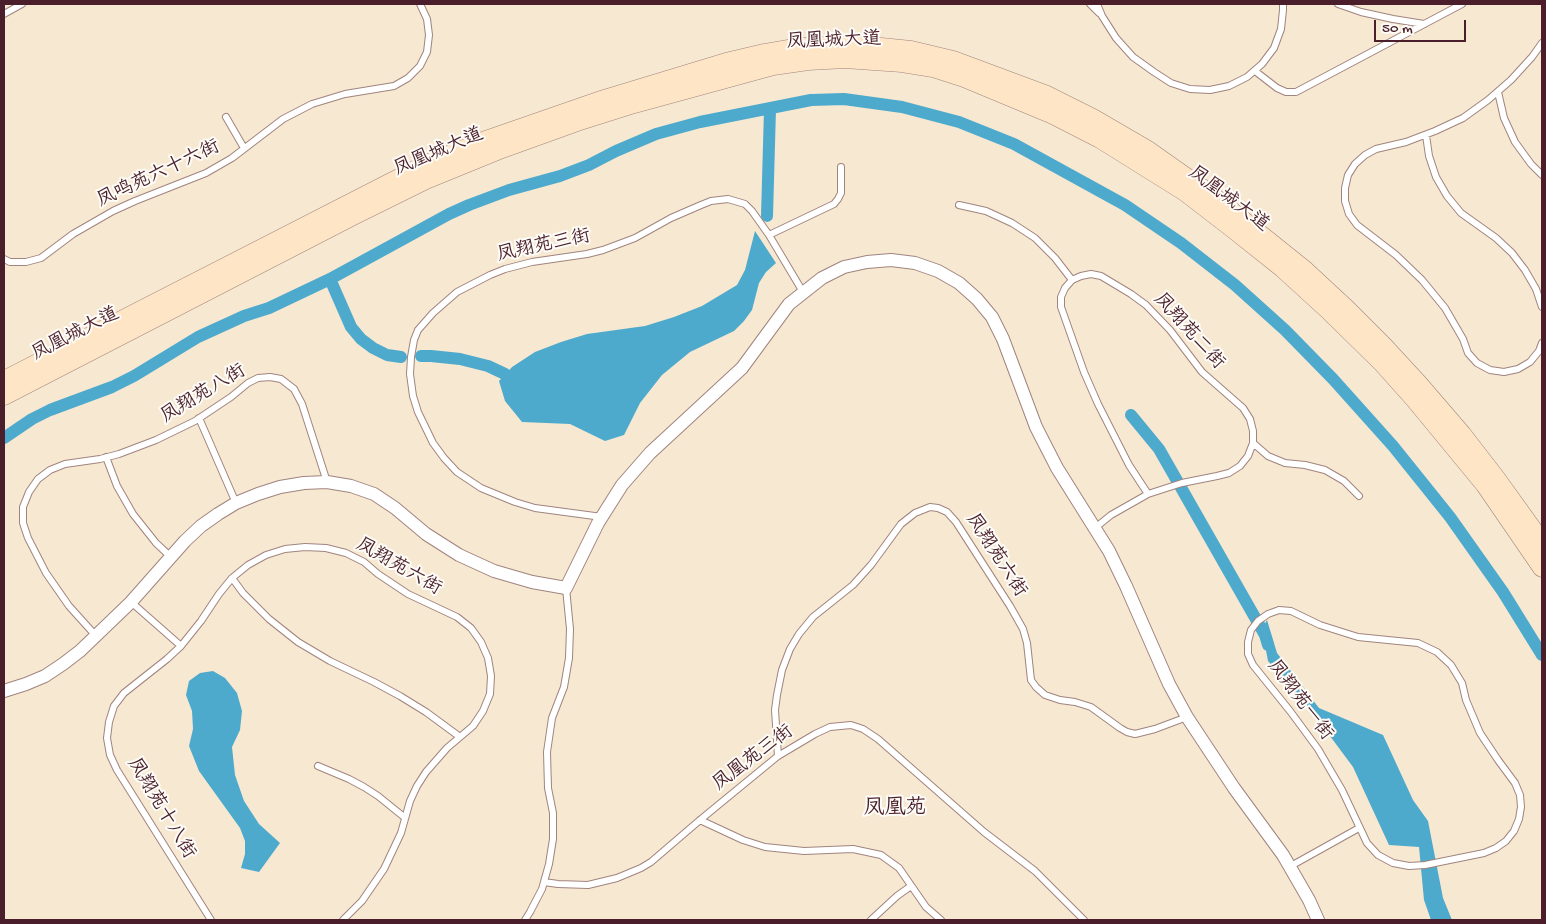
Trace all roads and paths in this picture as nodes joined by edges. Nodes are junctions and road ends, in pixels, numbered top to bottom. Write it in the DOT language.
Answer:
graph roads {
  1 [pos="22,4"];
  2 [pos="420,4"];
  3 [pos="1090,4"];
  4 [pos="1097,4"];
  5 [pos="1283,4"];
  6 [pos="1338,4"];
  7 [pos="1462,4"];
  8 [pos="4,14"];
  9 [pos="1102,16"];
  10 [pos="1425,24"];
  11 [pos="1542,43"];
  12 [pos="1255,70"];
  13 [pos="1498,92"];
  14 [pos="226,117"];
  15 [pos="1426,135"];
  16 [pos="244,148"];
  17 [pos="841,166"];
  18 [pos="1542,175"];
  19 [pos="959,205"];
  20 [pos="769,236"];
  21 [pos="4,259"];
  22 [pos="1072,280"];
  23 [pos="803,292"];
  24 [pos="1542,307"];
  25 [pos="1542,343"];
  26 [pos="4,380"];
  27 [pos="4,396"];
  28 [pos="199,418"];
  29 [pos="1253,443"];
  30 [pos="106,457"];
  31 [pos="327,482"];
  32 [pos="1148,494"];
  33 [pos="1359,496"];
  34 [pos="236,503"];
  35 [pos="602,517"];
  36 [pos="1095,528"];
  37 [pos="1542,542"];
  38 [pos="171,557"];
  39 [pos="1542,568"];
  40 [pos="232,578"];
  41 [pos="566,588"];
  42 [pos="131,602"];
  43 [pos="96,636"];
  44 [pos="181,646"];
  45 [pos="4,691"];
  46 [pos="1187,717"];
  47 [pos="460,737"];
  48 [pos="778,756"];
  49 [pos="318,766"];
  50 [pos="404,817"];
  51 [pos="700,820"];
  52 [pos="1359,828"];
  53 [pos="1289,867"];
  54 [pos="544,882"];
  55 [pos="911,886"];
  56 [pos="211,920"];
  57 [pos="343,920"];
  58 [pos="524,920"];
  59 [pos="871,920"];
  60 [pos="941,920"];
  61 [pos="1084,920"];
  62 [pos="1318,920"];
  1 -- 8 [label="lane"];
  2 -- 16 [label="lane, 凤鸣苑六十六街"];
  3 -- 9 [label="lane"];
  4 -- 9 [label="lane"];
  5 -- 12 [label="lane"];
  6 -- 10 [label="lane"];
  7 -- 10 [label="lane"];
  9 -- 12 [label="lane"];
  10 -- 12 [label="lane"];
  11 -- 13 [label="lane"];
  13 -- 15 [label="lane"];
  13 -- 18 [label="lane"];
  14 -- 16 [label="lane"];
  15 -- 24 [label="lane"];
  15 -- 25 [label="lane"];
  16 -- 21 [label="lane, 凤鸣苑六十六街"];
  17 -- 20 [label="lane"];
  19 -- 22 [label="lane"];
  20 -- 23 [label="lane, 凤翔苑三街"];
  20 -- 35 [label="lane, 凤翔苑三街"];
  22 -- 29 [label="lane, 凤翔苑二街"];
  22 -- 32 [label="lane"];
  23 -- 35 [label="street"];
  23 -- 36 [label="street"];
  26 -- 37 [label="main road, 凤凰城大道"];
  27 -- 39 [label="main road, 凤凰城大道"];
  28 -- 30 [label="lane, 凤翔苑八街"];
  28 -- 31 [label="lane, 凤翔苑八街"];
  28 -- 34 [label="lane"];
  29 -- 32 [label="lane"];
  29 -- 33 [label="lane"];
  30 -- 38 [label="lane"];
  30 -- 43 [label="lane, 凤翔苑八街"];
  31 -- 34 [label="street"];
  31 -- 41 [label="street"];
  32 -- 36 [label="lane"];
  34 -- 38 [label="street"];
  35 -- 41 [label="street"];
  36 -- 46 [label="street"];
  38 -- 42 [label="street"];
  40 -- 44 [label="lane, 凤翔苑六街"];
  40 -- 47 [label="lane"];
  40 -- 47 [label="lane, 凤翔苑六街"];
  41 -- 54 [label="lane"];
  42 -- 43 [label="street"];
  42 -- 44 [label="lane"];
  43 -- 45 [label="street"];
  44 -- 56 [label="lane, 凤翔苑十八街"];
  46 -- 48 [label="lane, 凤翔苑六街"];
  46 -- 53 [label="street"];
  47 -- 50 [label="lane"];
  48 -- 51 [label="lane, 凤凰苑三街"];
  48 -- 61 [label="lane, 凤凰苑三街"];
  49 -- 50 [label="lane"];
  50 -- 57 [label="lane"];
  51 -- 54 [label="lane, 凤凰苑三街"];
  51 -- 55 [label="lane"];
  52 -- 52 [label="lane, 凤翔苑一街"];
  52 -- 53 [label="lane"];
  53 -- 62 [label="street"];
  54 -- 58 [label="lane"];
  55 -- 59 [label="lane"];
  55 -- 60 [label="lane"];
}
